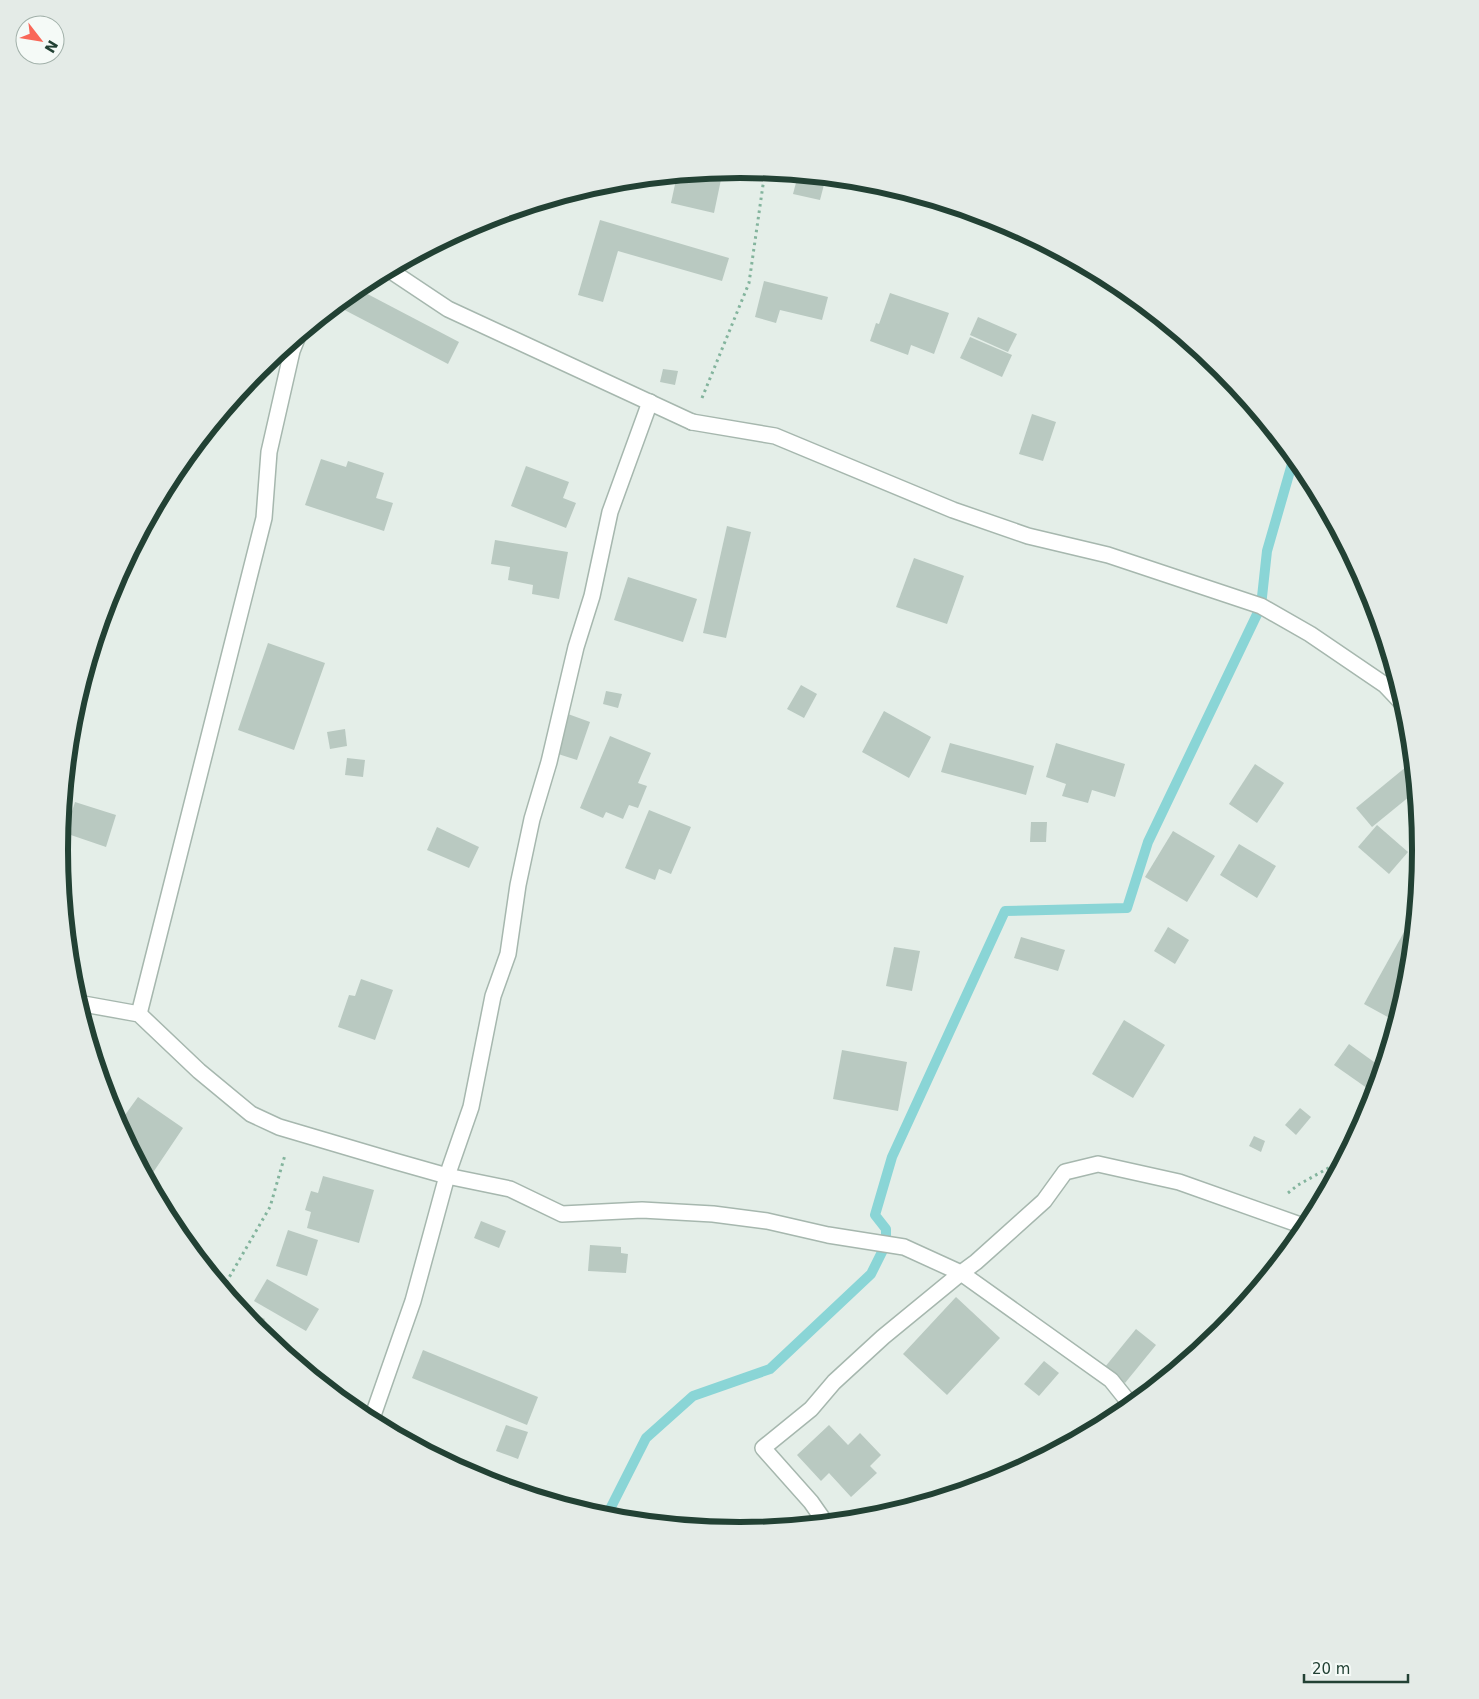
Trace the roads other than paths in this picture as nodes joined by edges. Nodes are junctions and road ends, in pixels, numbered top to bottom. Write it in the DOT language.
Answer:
graph roads {
  1 [pos="395,273"];
  2 [pos="294,345"];
  3 [pos="650,402"];
  4 [pos="1393,694"];
  5 [pos="86,1004"];
  6 [pos="139,1014"];
  7 [pos="447,1176"];
  8 [pos="1297,1224"];
  9 [pos="961,1273"];
  10 [pos="1126,1399"];
  11 [pos="374,1413"];
  12 [pos="821,1517"];
  1 -- 3 [label="street"];
  2 -- 6 [label="street"];
  3 -- 4 [label="street"];
  3 -- 7 [label="street"];
  5 -- 6 [label="street"];
  6 -- 7 [label="street"];
  7 -- 9 [label="street"];
  7 -- 11 [label="street"];
  8 -- 9 [label="street"];
  9 -- 10 [label="street"];
  9 -- 12 [label="street"];
}
